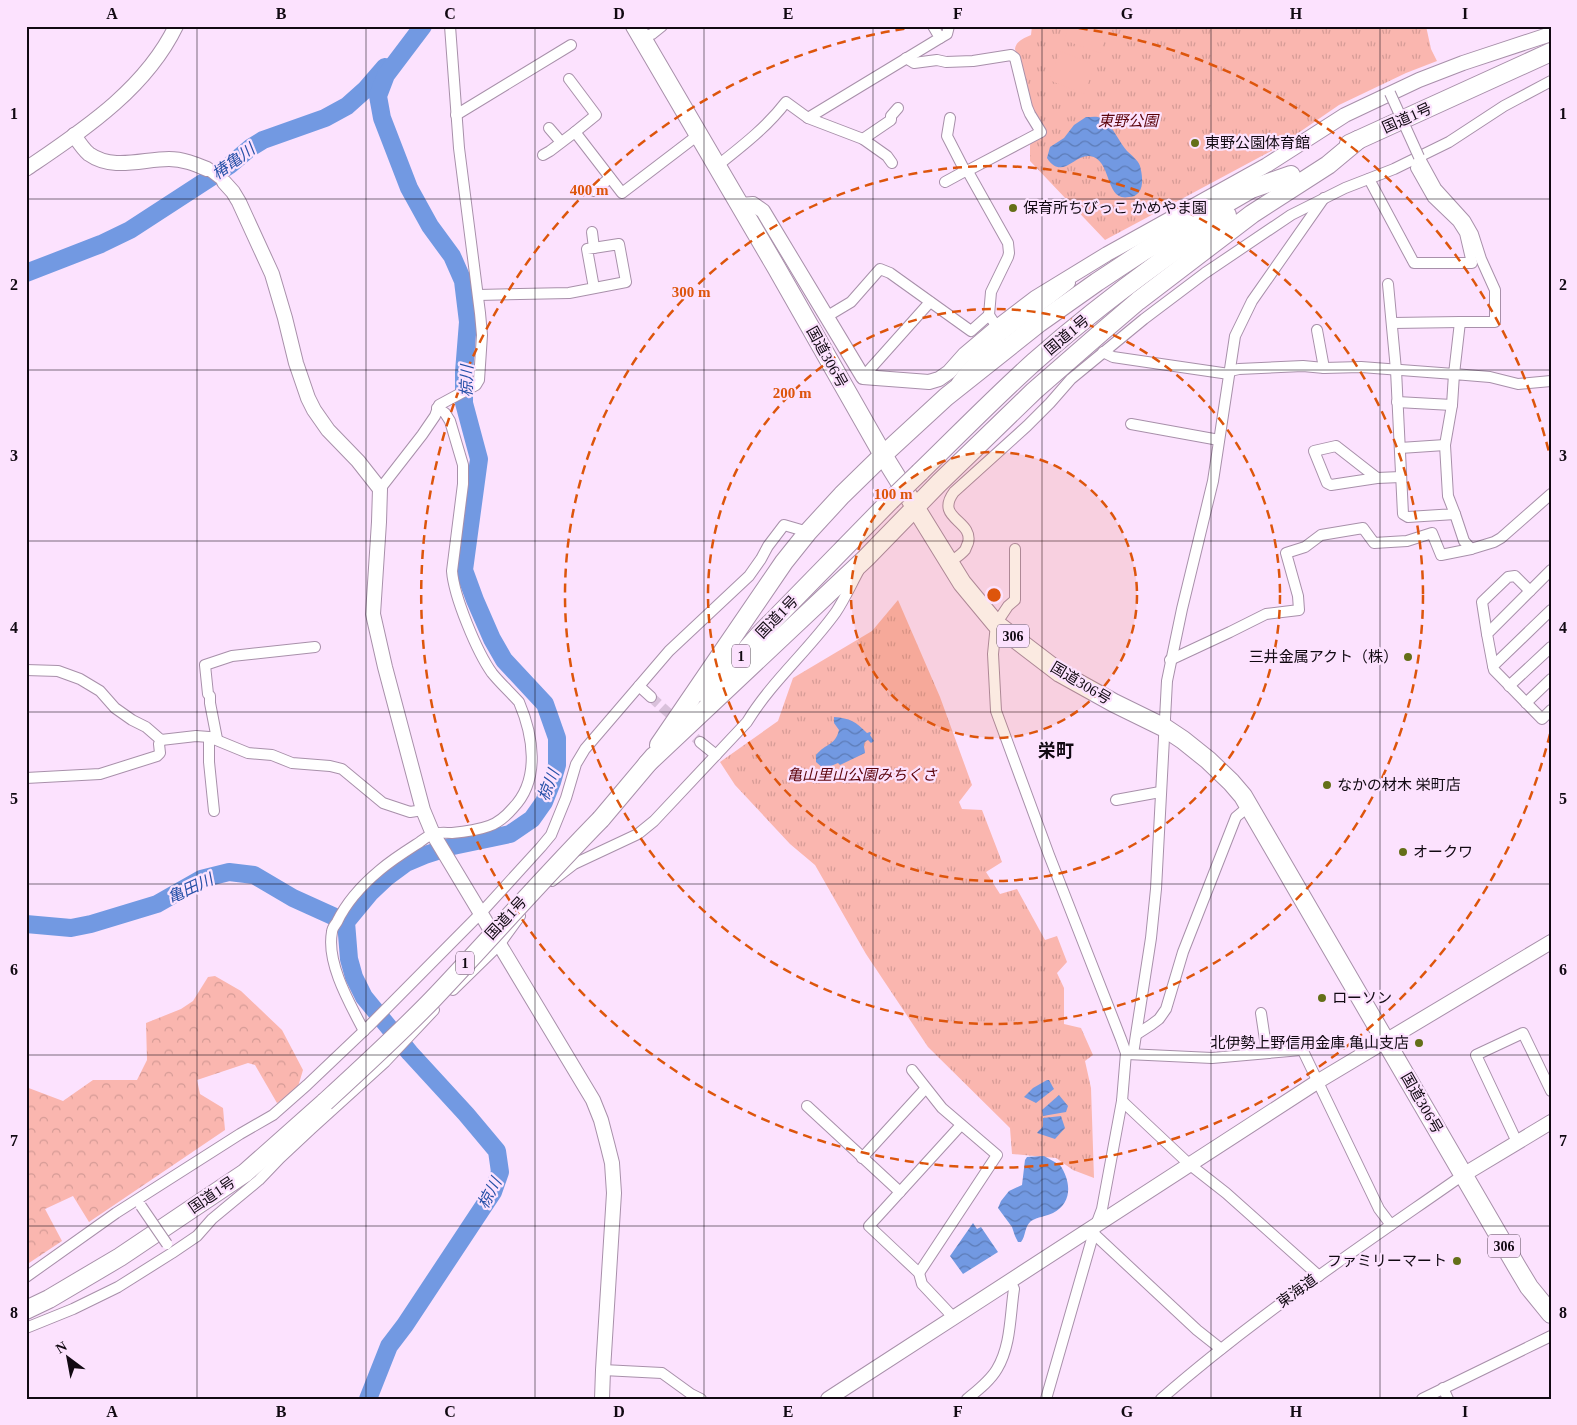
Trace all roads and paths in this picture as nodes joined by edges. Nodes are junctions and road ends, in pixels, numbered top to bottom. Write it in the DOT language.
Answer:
graph roads {
  1 [pos="176,26"];
  2 [pos="450,26"];
  3 [pos="662,26"];
  4 [pos="932,26"];
  5 [pos="949,26"];
  6 [pos="638,32"];
  7 [pos="1551,34"];
  8 [pos="940,38"];
  9 [pos="571,45"];
  10 [pos="1551,52"];
  11 [pos="906,58"];
  12 [pos="569,79"];
  13 [pos="1551,80"];
  14 [pos="1390,93"];
  15 [pos="898,108"];
  16 [pos="456,115"];
  17 [pos="808,118"];
  18 [pos="950,118"];
  19 [pos="549,128"];
  20 [pos="574,132"];
  21 [pos="698,135"];
  22 [pos="74,136"];
  23 [pos="863,138"];
  24 [pos="1358,140"];
  25 [pos="561,142"];
  26 [pos="543,155"];
  27 [pos="1419,156"];
  28 [pos="892,162"];
  29 [pos="717,166"];
  30 [pos="1416,168"];
  31 [pos="26,169"];
  32 [pos="207,169"];
  33 [pos="966,171"];
  34 [pos="1290,175"];
  35 [pos="610,178"];
  36 [pos="1369,179"];
  37 [pos="224,182"];
  38 [pos="945,182"];
  39 [pos="594,191"];
  40 [pos="1324,198"];
  41 [pos="740,204"];
  42 [pos="592,232"];
  43 [pos="594,248"];
  44 [pos="1107,254"];
  45 [pos="1388,284"];
  46 [pos="594,288"];
  47 [pos="478,295"];
  48 [pos="930,302"];
  49 [pos="989,315"];
  50 [pos="826,317"];
  51 [pos="1460,322"];
  52 [pos="1393,323"];
  53 [pos="997,327"];
  54 [pos="1317,330"];
  55 [pos="1103,352"];
  56 [pos="1324,368"];
  57 [pos="1396,370"];
  58 [pos="1229,372"];
  59 [pos="1454,374"];
  60 [pos="863,377"];
  61 [pos="1551,380"];
  62 [pos="946,397"];
  63 [pos="1397,402"];
  64 [pos="440,405"];
  65 [pos="1452,405"];
  66 [pos="1131,424"];
  67 [pos="1219,440"];
  68 [pos="1444,446"];
  69 [pos="1400,448"];
  70 [pos="883,455"];
  71 [pos="1401,477"];
  72 [pos="1378,478"];
  73 [pos="380,489"];
  74 [pos="1551,494"];
  75 [pos="915,508"];
  76 [pos="1456,514"];
  77 [pos="808,532"];
  78 [pos="1016,549"];
  79 [pos="1471,549"];
  80 [pos="866,558"];
  81 [pos="949,563"];
  82 [pos="1549,576"];
  83 [pos="1530,591"];
  84 [pos="1551,610"];
  85 [pos="996,624"];
  86 [pos="1487,634"];
  87 [pos="315,647"];
  88 [pos="1551,647"];
  89 [pos="1170,660"];
  90 [pos="1493,666"];
  91 [pos="26,670"];
  92 [pos="1551,679"];
  93 [pos="639,686"];
  94 [pos="1510,686"];
  95 [pos="652,697"];
  96 [pos="1526,703"];
  97 [pos="1551,710"];
  98 [pos="1164,728"];
  99 [pos="213,738"];
  100 [pos="161,740"];
  101 [pos="700,742"];
  102 [pos="716,755"];
  103 [pos="647,764"];
  104 [pos="26,778"];
  105 [pos="1160,792"];
  106 [pos="1116,800"];
  107 [pos="1248,807"];
  108 [pos="423,810"];
  109 [pos="214,811"];
  110 [pos="433,834"];
  111 [pos="480,914"];
  112 [pos="1551,942"];
  113 [pos="498,945"];
  114 [pos="1261,1014"];
  115 [pos="366,1029"];
  116 [pos="1137,1034"];
  117 [pos="1386,1040"];
  118 [pos="1267,1053"];
  119 [pos="1129,1054"];
  120 [pos="912,1070"];
  121 [pos="1317,1082"];
  122 [pos="925,1089"];
  123 [pos="1551,1091"];
  124 [pos="1122,1101"];
  125 [pos="807,1106"];
  126 [pos="1551,1122"];
  127 [pos="961,1125"];
  128 [pos="1517,1142"];
  129 [pos="862,1158"];
  130 [pos="1189,1164"];
  131 [pos="1463,1174"];
  132 [pos="900,1192"];
  133 [pos="139,1203"];
  134 [pos="1391,1225"];
  135 [pos="1094,1229"];
  136 [pos="170,1248"];
  137 [pos="919,1273"];
  138 [pos="1319,1276"];
  139 [pos="26,1277"];
  140 [pos="1010,1281"];
  141 [pos="26,1310"];
  142 [pos="1551,1314"];
  143 [pos="954,1318"];
  144 [pos="26,1328"];
  145 [pos="1551,1336"];
  146 [pos="1221,1349"];
  147 [pos="603,1370"];
  148 [pos="1442,1388"];
  149 [pos="602,1399"];
  150 [pos="701,1399"];
  151 [pos="828,1399"];
  152 [pos="968,1399"];
  153 [pos="1046,1399"];
  154 [pos="1161,1399"];
  155 [pos="1422,1399"];
  156 [pos="1448,1399"];
  1 -- 22 [label="street"];
  2 -- 16 [label="street"];
  3 -- 6 [label="street"];
  4 -- 8 [label="street"];
  5 -- 8 [label="street"];
  6 -- 21 [label="highway, 国道306号 / 306"];
  7 -- 14 [label="street"];
  8 -- 11 [label="street"];
  9 -- 16 [label="street"];
  10 -- 24 [label="highway, 国道1号 / 1"];
  11 -- 17 [label="street"];
  11 -- 33 [label="street"];
  12 -- 20 [label="street"];
  13 -- 27 [label="street"];
  14 -- 27 [label="street, bridge"];
  14 -- 44 [label="street"];
  15 -- 23 [label="street"];
  16 -- 47 [label="street"];
  17 -- 23 [label="street"];
  17 -- 29 [label="street"];
  18 -- 33 [label="street"];
  19 -- 25 [label="street"];
  20 -- 25 [label="street"];
  20 -- 35 [label="street"];
  21 -- 29 [label="highway, 国道306号 / 306"];
  21 -- 35 [label="street"];
  22 -- 31 [label="street"];
  22 -- 32 [label="street"];
  23 -- 28 [label="street"];
  24 -- 34 [label="highway, 国道1号 / 1"];
  24 -- 75 [label="highway"];
  25 -- 26 [label="street"];
  27 -- 36 [label="street"];
  27 -- 51 [label="street"];
  29 -- 41 [label="highway, 国道306号 / 306"];
  30 -- 36 [label="street"];
  32 -- 37 [label="street"];
  33 -- 38 [label="street"];
  33 -- 49 [label="street"];
  34 -- 62 [label="highway"];
  34 -- 103 [label="highway, 国道1号 / 1, bridge"];
  35 -- 39 [label="street"];
  36 -- 40 [label="street"];
  37 -- 73 [label="street"];
  40 -- 55 [label="street"];
  40 -- 58 [label="street"];
  41 -- 50 [label="street"];
  41 -- 70 [label="highway, 国道306号 / 306"];
  42 -- 43 [label="street"];
  43 -- 46 [label="street"];
  43 -- 46 [label="street"];
  44 -- 53 [label="street"];
  44 -- 62 [label="street"];
  45 -- 52 [label="street"];
  46 -- 47 [label="street"];
  47 -- 64 [label="street"];
  48 -- 49 [label="street"];
  48 -- 50 [label="street"];
  48 -- 60 [label="street"];
  49 -- 53 [label="street"];
  50 -- 60 [label="street"];
  51 -- 52 [label="street"];
  51 -- 59 [label="street"];
  52 -- 57 [label="street"];
  53 -- 60 [label="street"];
  54 -- 56 [label="street"];
  55 -- 58 [label="street"];
  55 -- 81 [label="street"];
  56 -- 57 [label="street"];
  56 -- 58 [label="street"];
  57 -- 59 [label="street"];
  57 -- 63 [label="street"];
  58 -- 67 [label="street"];
  59 -- 61 [label="street"];
  59 -- 65 [label="street"];
  62 -- 70 [label="highway"];
  63 -- 65 [label="street"];
  63 -- 69 [label="street"];
  64 -- 73 [label="street"];
  64 -- 110 [label="street"];
  65 -- 68 [label="street"];
  66 -- 67 [label="street"];
  67 -- 89 [label="street"];
  68 -- 69 [label="street"];
  68 -- 76 [label="street"];
  69 -- 71 [label="street"];
  70 -- 75 [label="highway, 国道306号 / 306"];
  70 -- 77 [label="highway"];
  71 -- 72 [label="street"];
  71 -- 76 [label="street"];
  72 -- 72 [label="street"];
  73 -- 108 [label="street"];
  74 -- 79 [label="street"];
  75 -- 80 [label="highway"];
  75 -- 81 [label="highway, 国道306号 / 306"];
  76 -- 79 [label="street"];
  77 -- 93 [label="street"];
  77 -- 103 [label="highway"];
  78 -- 85 [label="street"];
  79 -- 89 [label="street"];
  80 -- 102 [label="street"];
  80 -- 103 [label="highway"];
  81 -- 85 [label="highway, 国道306号 / 306"];
  82 -- 83 [label="street"];
  83 -- 86 [label="street"];
  83 -- 86 [label="street"];
  84 -- 90 [label="street"];
  85 -- 98 [label="highway, 国道306号 / 306"];
  85 -- 119 [label="street"];
  86 -- 90 [label="street"];
  87 -- 99 [label="street"];
  88 -- 94 [label="street"];
  89 -- 98 [label="street"];
  90 -- 94 [label="street"];
  91 -- 100 [label="street"];
  92 -- 96 [label="street"];
  93 -- 95 [label="street"];
  93 -- 111 [label="street"];
  94 -- 96 [label="street"];
  96 -- 97 [label="street"];
  98 -- 105 [label="street"];
  98 -- 107 [label="highway, 国道306号 / 306"];
  99 -- 100 [label="street"];
  99 -- 108 [label="street"];
  99 -- 109 [label="street"];
  100 -- 104 [label="street"];
  101 -- 102 [label="street"];
  102 -- 113 [label="street"];
  103 -- 141 [label="highway, 国道1号 / 1, bridge"];
  105 -- 106 [label="street"];
  105 -- 116 [label="street"];
  107 -- 116 [label="street"];
  107 -- 117 [label="highway, 国道306号 / 306"];
  108 -- 110 [label="street"];
  110 -- 111 [label="street"];
  110 -- 115 [label="street"];
  111 -- 113 [label="street"];
  111 -- 115 [label="street"];
  112 -- 117 [label="street"];
  113 -- 136 [label="street"];
  113 -- 147 [label="street"];
  114 -- 118 [label="street"];
  115 -- 133 [label="street"];
  116 -- 119 [label="street"];
  117 -- 121 [label="street"];
  117 -- 131 [label="highway, 国道306号 / 306"];
  118 -- 119 [label="street"];
  118 -- 121 [label="street"];
  119 -- 124 [label="street"];
  120 -- 122 [label="street"];
  121 -- 130 [label="street"];
  121 -- 134 [label="street"];
  122 -- 127 [label="street"];
  122 -- 129 [label="street"];
  123 -- 128 [label="street"];
  124 -- 130 [label="street"];
  124 -- 135 [label="street"];
  125 -- 129 [label="street"];
  126 -- 128 [label="street"];
  127 -- 132 [label="street"];
  127 -- 137 [label="street"];
  128 -- 131 [label="street"];
  129 -- 132 [label="street"];
  130 -- 135 [label="street"];
  130 -- 138 [label="street"];
  131 -- 134 [label="street, 東海道"];
  131 -- 142 [label="highway, 国道306号 / 306"];
  132 -- 137 [label="street"];
  133 -- 136 [label="street, bridge"];
  133 -- 139 [label="street"];
  134 -- 138 [label="street, 東海道"];
  135 -- 140 [label="street"];
  135 -- 146 [label="street"];
  135 -- 153 [label="street"];
  136 -- 144 [label="street"];
  137 -- 143 [label="street"];
  138 -- 146 [label="street, 東海道"];
  140 -- 143 [label="street"];
  140 -- 152 [label="street"];
  143 -- 151 [label="street"];
  145 -- 148 [label="street"];
  146 -- 154 [label="street, 東海道"];
  147 -- 149 [label="street"];
  147 -- 150 [label="street"];
  148 -- 155 [label="street"];
  148 -- 156 [label="street"];
}
